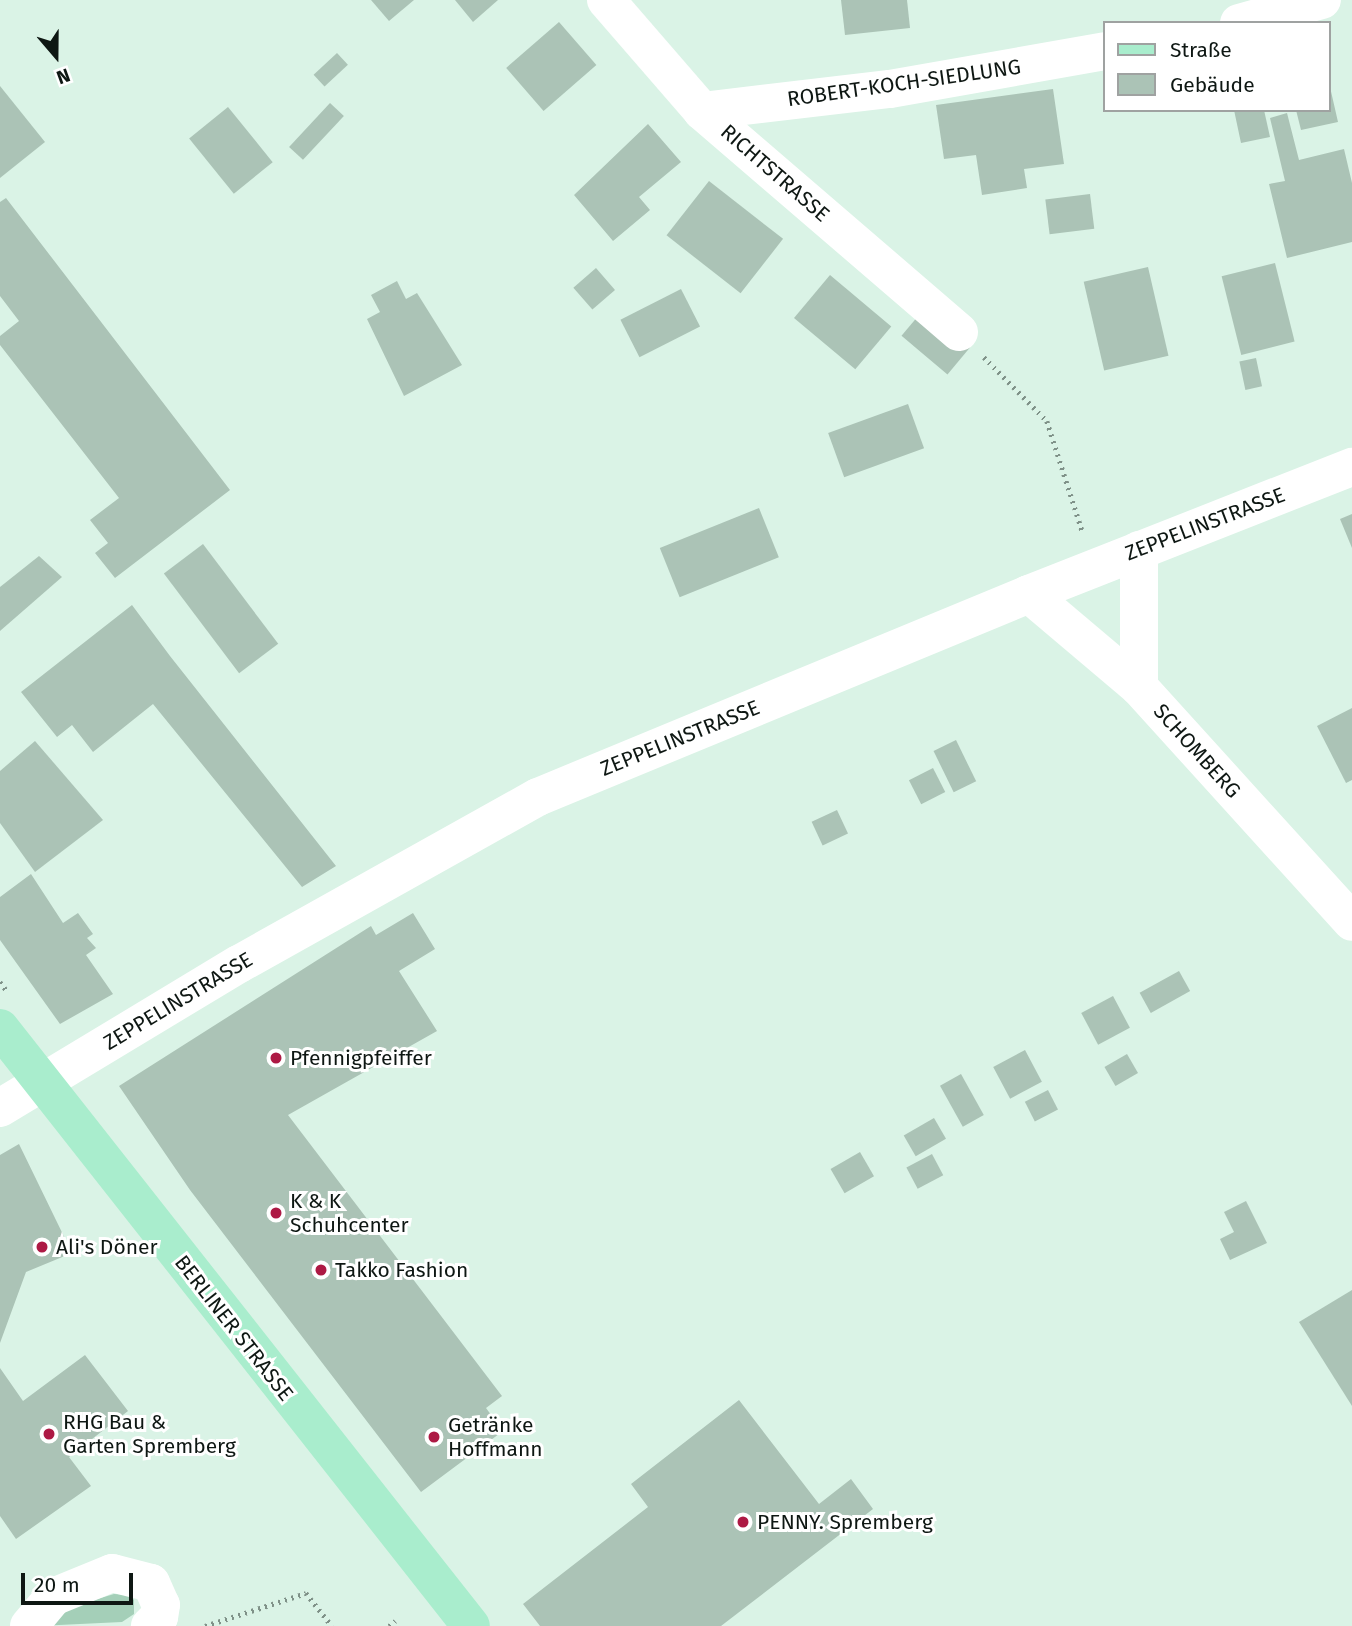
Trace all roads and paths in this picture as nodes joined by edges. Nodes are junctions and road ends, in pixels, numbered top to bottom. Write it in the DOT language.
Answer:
graph roads {
  1 [pos="606,0"];
  2 [pos="1322,0"];
  3 [pos="1246,21"];
  4 [pos="1104,51"];
  5 [pos="702,111"];
  6 [pos="959,332"];
  7 [pos="1352,467"];
  8 [pos="1085,537"];
  9 [pos="1139,550"];
  10 [pos="1029,594"];
  11 [pos="1139,687"];
  12 [pos="1352,922"];
  13 [pos="0,1028"];
  14 [pos="43,1083"];
  15 [pos="0,1108"];
  16 [pos="395,1621"];
  17 [pos="29,1626"];
  18 [pos="150,1626"];
  19 [pos="205,1626"];
  20 [pos="332,1626"];
  21 [pos="388,1626"];
  22 [pos="471,1626"];
  1 -- 5 [label="street, RICHTSTRASSE"];
  2 -- 3 [label="street"];
  4 -- 5 [label="street, ROBERT-KOCH-SIEDLUNG"];
  5 -- 6 [label="street, RICHTSTRASSE"];
  6 -- 8 [label="path"];
  7 -- 9 [label="street, ZEPPELINSTRASSE"];
  9 -- 10 [label="street, ZEPPELINSTRASSE"];
  9 -- 11 [label="street"];
  10 -- 11 [label="street, SCHOMBERG"];
  10 -- 14 [label="street, ZEPPELINSTRASSE"];
  11 -- 12 [label="street, SCHOMBERG"];
  13 -- 14 [label="main road, BERLINER STRASSE"];
  14 -- 15 [label="street, ZEPPELINSTRASSE"];
  14 -- 22 [label="main road, BERLINER STRASSE"];
  16 -- 21 [label="path"];
  17 -- 18 [label="street"];
  19 -- 20 [label="path"];
}
